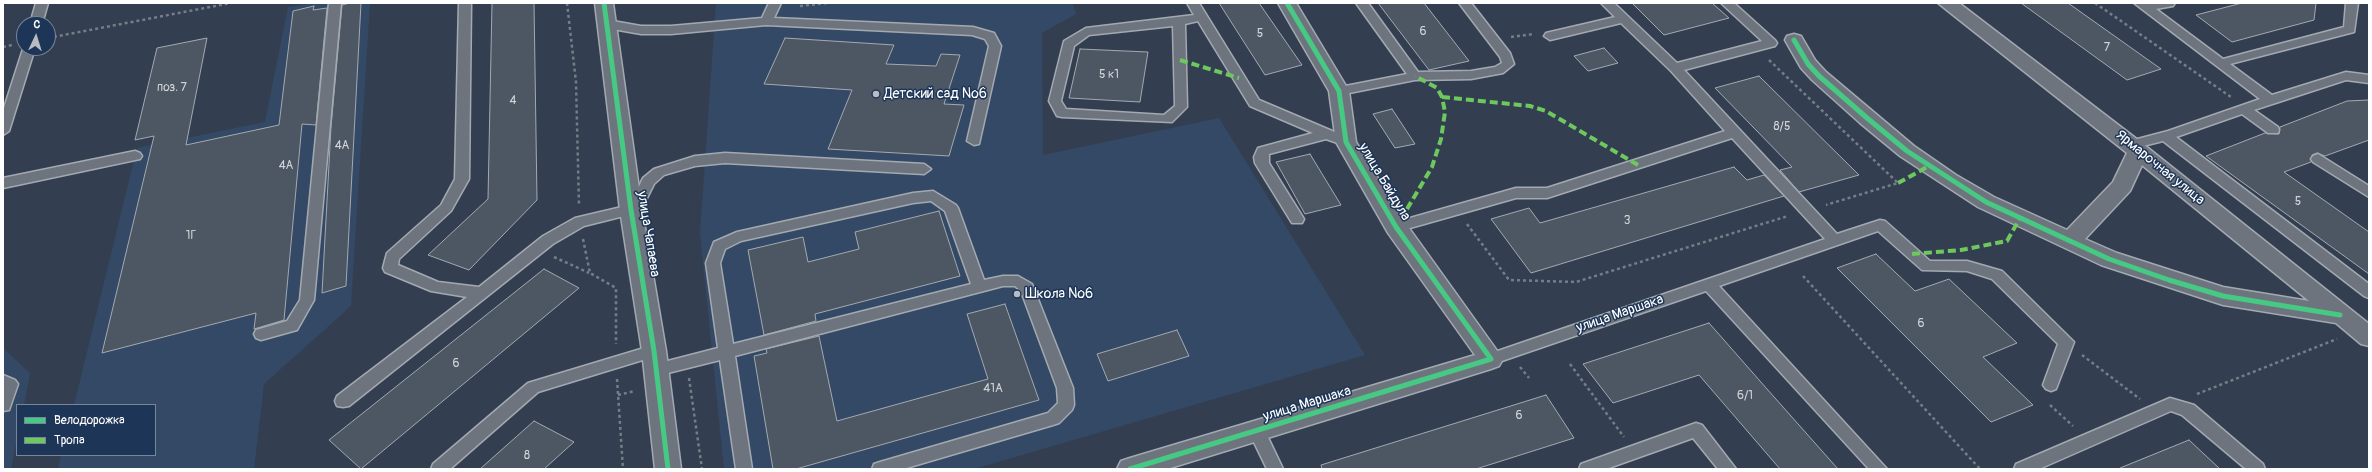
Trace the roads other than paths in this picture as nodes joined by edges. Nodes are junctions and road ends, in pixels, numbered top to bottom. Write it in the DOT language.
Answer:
graph roads {
  1 [pos="42,3"];
  2 [pos="335,3"];
  3 [pos="465,3"];
  4 [pos="604,3"];
  5 [pos="775,3"];
  6 [pos="1193,3"];
  7 [pos="1287,3"];
  8 [pos="1362,3"];
  9 [pos="1465,3"];
  10 [pos="1607,3"];
  11 [pos="1727,3"];
  12 [pos="1947,3"];
  13 [pos="2169,3"];
  14 [pos="2352,3"];
  15 [pos="2144,6"];
  16 [pos="38,16"];
  17 [pos="1202,17"];
  18 [pos="1623,18"];
  19 [pos="766,20"];
  20 [pos="1179,22"];
  21 [pos="607,24"];
  22 [pos="1550,36"];
  23 [pos="1794,40"];
  24 [pos="26,56"];
  25 [pos="2221,63"];
  26 [pos="1675,68"];
  27 [pos="1415,76"];
  28 [pos="2369,79"];
  29 [pos="1339,91"];
  30 [pos="2270,100"];
  31 [pos="2245,109"];
  32 [pos="2273,130"];
  33 [pos="3,131"];
  34 [pos="1734,133"];
  35 [pos="2165,136"];
  36 [pos="1337,138"];
  37 [pos="974,141"];
  38 [pos="2135,148"];
  39 [pos="135,156"];
  40 [pos="2318,159"];
  41 [pos="924,169"];
  42 [pos="3,183"];
  43 [pos="2369,193"];
  44 [pos="631,210"];
  45 [pos="1296,219"];
  46 [pos="1396,227"];
  47 [pos="1834,240"];
  48 [pos="2070,241"];
  49 [pos="1708,283"];
  50 [pos="979,287"];
  51 [pos="2369,292"];
  52 [pos="482,293"];
  53 [pos="2340,315"];
  54 [pos="261,334"];
  55 [pos="2365,334"];
  56 [pos="726,352"];
  57 [pos="1491,359"];
  58 [pos="655,361"];
  59 [pos="3,381"];
  60 [pos="2051,385"];
  61 [pos="343,401"];
  62 [pos="3,405"];
  63 [pos="1257,432"];
  64 [pos="439,469"];
  65 [pos="668,469"];
  66 [pos="744,469"];
  67 [pos="880,469"];
  68 [pos="1130,469"];
  69 [pos="1275,469"];
  70 [pos="1587,469"];
  71 [pos="1728,469"];
  72 [pos="1879,469"];
  73 [pos="2022,469"];
  74 [pos="2257,469"];
  1 -- 16 [label="lane"];
  2 -- 54 [label="lane"];
  3 -- 52 [label="lane"];
  4 -- 21 [label="street, улица Чапаева"];
  5 -- 19 [label="lane"];
  6 -- 17 [label="lane"];
  7 -- 29 [label="street, улица Байдула"];
  8 -- 27 [label="lane"];
  9 -- 27 [label="lane"];
  10 -- 18 [label="lane"];
  11 -- 26 [label="lane"];
  12 -- 38 [label="street, Ярмарочная улица"];
  13 -- 15 [label="lane"];
  14 -- 25 [label="lane"];
  15 -- 25 [label="lane"];
  17 -- 20 [label="lane"];
  17 -- 36 [label="lane"];
  18 -- 22 [label="lane"];
  18 -- 26 [label="lane"];
  19 -- 21 [label="lane"];
  19 -- 37 [label="lane"];
  20 -- 20 [label="lane"];
  21 -- 44 [label="street, улица Чапаева"];
  23 -- 48 [label="street"];
  24 -- 33 [label="lane"];
  25 -- 30 [label="lane"];
  26 -- 34 [label="lane"];
  27 -- 29 [label="lane"];
  28 -- 30 [label="lane"];
  29 -- 36 [label="street, улица Байдула"];
  30 -- 31 [label="lane"];
  31 -- 32 [label="lane"];
  31 -- 35 [label="lane"];
  34 -- 46 [label="lane"];
  34 -- 47 [label="lane"];
  35 -- 38 [label="lane"];
  35 -- 51 [label="lane"];
  36 -- 45 [label="lane"];
  36 -- 46 [label="street, улица Байдула"];
  38 -- 48 [label="street"];
  38 -- 53 [label="street, Ярмарочная улица"];
  39 -- 42 [label="lane"];
  40 -- 43 [label="lane"];
  41 -- 44 [label="lane"];
  44 -- 52 [label="lane"];
  44 -- 58 [label="street, улица Чапаева"];
  46 -- 57 [label="street, улица Байдула"];
  47 -- 49 [label="lane, улица Маршака"];
  47 -- 60 [label="lane, улица Маршака"];
  48 -- 53 [label="street"];
  49 -- 57 [label="lane, улица Маршака"];
  49 -- 72 [label="lane"];
  50 -- 56 [label="lane"];
  50 -- 56 [label="lane"];
  50 -- 67 [label="lane"];
  52 -- 61 [label="lane"];
  53 -- 55 [label="street, Ярмарочная улица"];
  56 -- 58 [label="lane"];
  56 -- 66 [label="lane"];
  57 -- 63 [label="street, улица Маршака"];
  58 -- 64 [label="lane"];
  58 -- 65 [label="street, улица Чапаева"];
  59 -- 62 [label="lane"];
  63 -- 68 [label="street, улица Маршака"];
  63 -- 69 [label="lane"];
  70 -- 71 [label="lane"];
  73 -- 74 [label="lane"];
}
